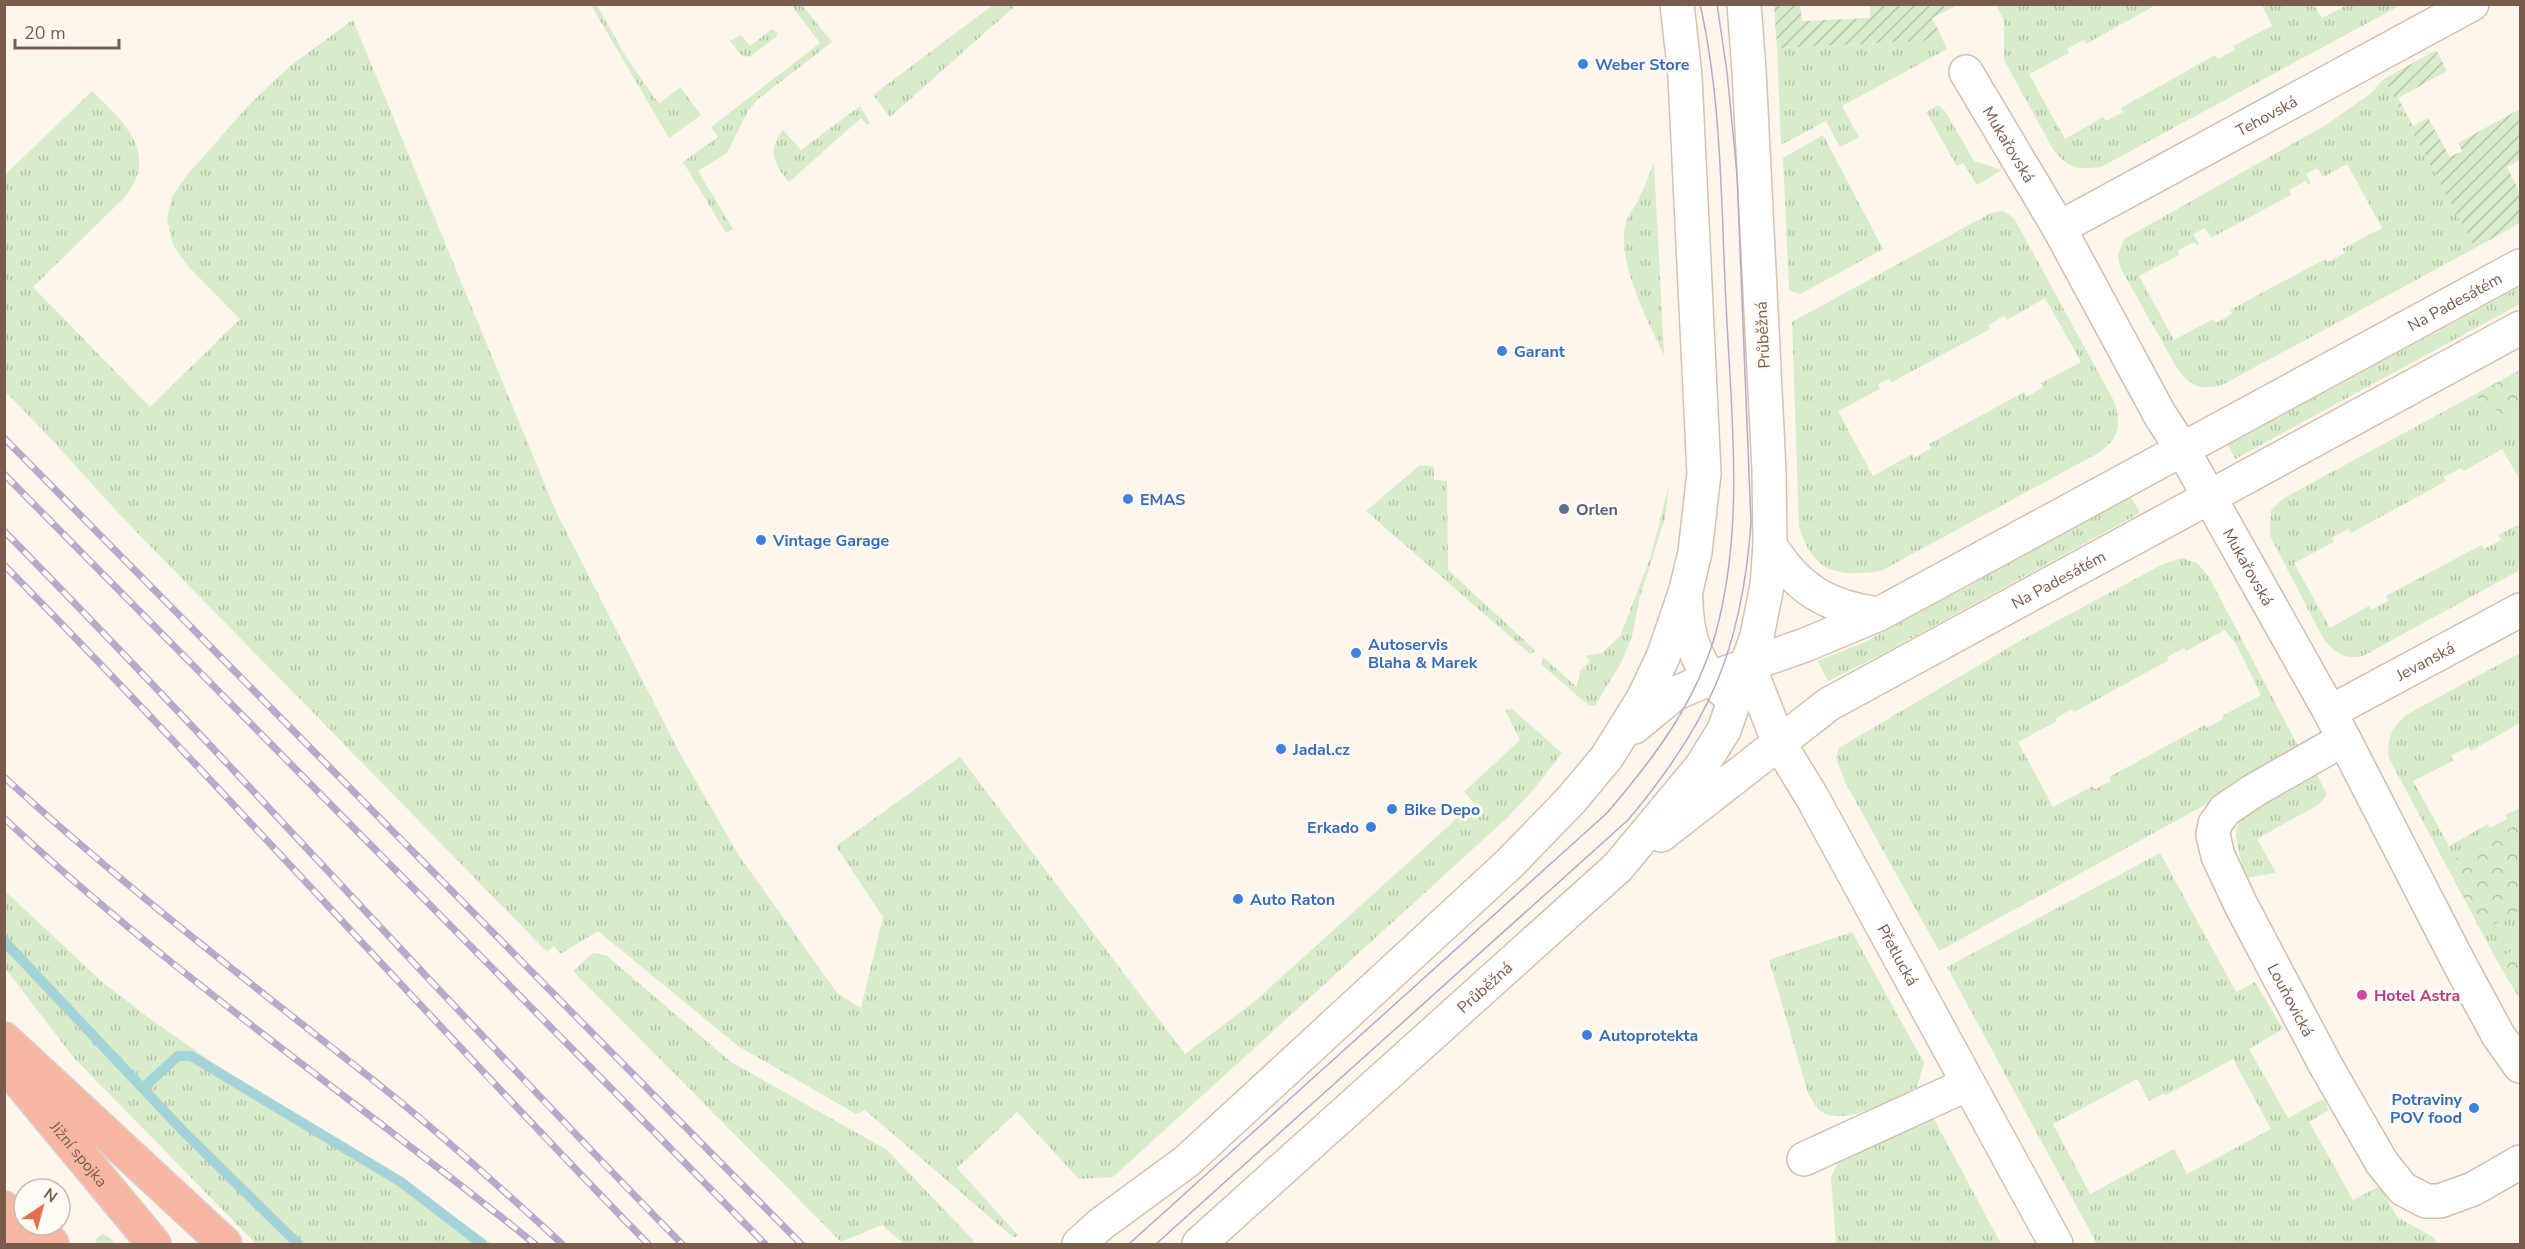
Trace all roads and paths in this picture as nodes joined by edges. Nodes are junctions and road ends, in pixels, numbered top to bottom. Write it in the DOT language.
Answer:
graph roads {
  1 [pos="1677,4"];
  2 [pos="1744,4"];
  3 [pos="2472,4"];
  4 [pos="1966,72"];
  5 [pos="2059,228"];
  6 [pos="2520,266"];
  7 [pos="2520,328"];
  8 [pos="2183,450"];
  9 [pos="2209,497"];
  10 [pos="1770,545"];
  11 [pos="1686,590"];
  12 [pos="2520,610"];
  13 [pos="1879,614"];
  14 [pos="1748,664"];
  15 [pos="1711,678"];
  16 [pos="1735,701"];
  17 [pos="2337,726"];
  18 [pos="1619,740"];
  19 [pos="1779,743"];
  20 [pos="1618,867"];
  21 [pos="4,1039"];
  22 [pos="4,1063"];
  23 [pos="2520,1066"];
  24 [pos="1968,1084"];
  25 [pos="1804,1159"];
  26 [pos="2520,1162"];
  27 [pos="4,1208"];
  28 [pos="24,1245"];
  29 [pos="154,1245"];
  30 [pos="225,1245"];
  31 [pos="1079,1245"];
  32 [pos="1199,1245"];
  33 [pos="2056,1245"];
  1 -- 11 [label="main road"];
  2 -- 10 [label="main road, Průběžná"];
  3 -- 5 [label="main road, Tehovská"];
  4 -- 5 [label="main road, Mukařovská"];
  5 -- 8 [label="main road, Mukařovská"];
  6 -- 8 [label="main road, Na Padesátém"];
  7 -- 9 [label="main road, Na Padesátém"];
  8 -- 9 [label="main road, Mukařovská"];
  8 -- 13 [label="main road, Na Padesátém"];
  9 -- 17 [label="main road, Mukařovská"];
  9 -- 19 [label="main road, Na Padesátém"];
  10 -- 13 [label="main road"];
  10 -- 14 [label="main road, Průběžná"];
  11 -- 15 [label="main road"];
  11 -- 18 [label="main road"];
  12 -- 17 [label="main road, Jevanská"];
  13 -- 14 [label="main road, Na Padesátém"];
  14 -- 15 [label="main road"];
  14 -- 16 [label="main road, Průběžná"];
  14 -- 19 [label="main road, Přetlucká"];
  15 -- 16 [label="main road"];
  15 -- 18 [label="main road"];
  16 -- 19 [label="main road"];
  16 -- 20 [label="main road, Průběžná"];
  17 -- 23 [label="main road, Mukařovská"];
  17 -- 26 [label="main road, Louňovická"];
  18 -- 31 [label="main road"];
  19 -- 20 [label="main road, Na Padesátém"];
  19 -- 24 [label="main road, Přetlucká"];
  20 -- 32 [label="main road, Průběžná"];
  21 -- 30 [label="highway"];
  22 -- 29 [label="highway, Jižní spojka"];
  24 -- 25 [label="main road"];
  24 -- 33 [label="main road, Přetlucká"];
  27 -- 28 [label="highway"];
}
